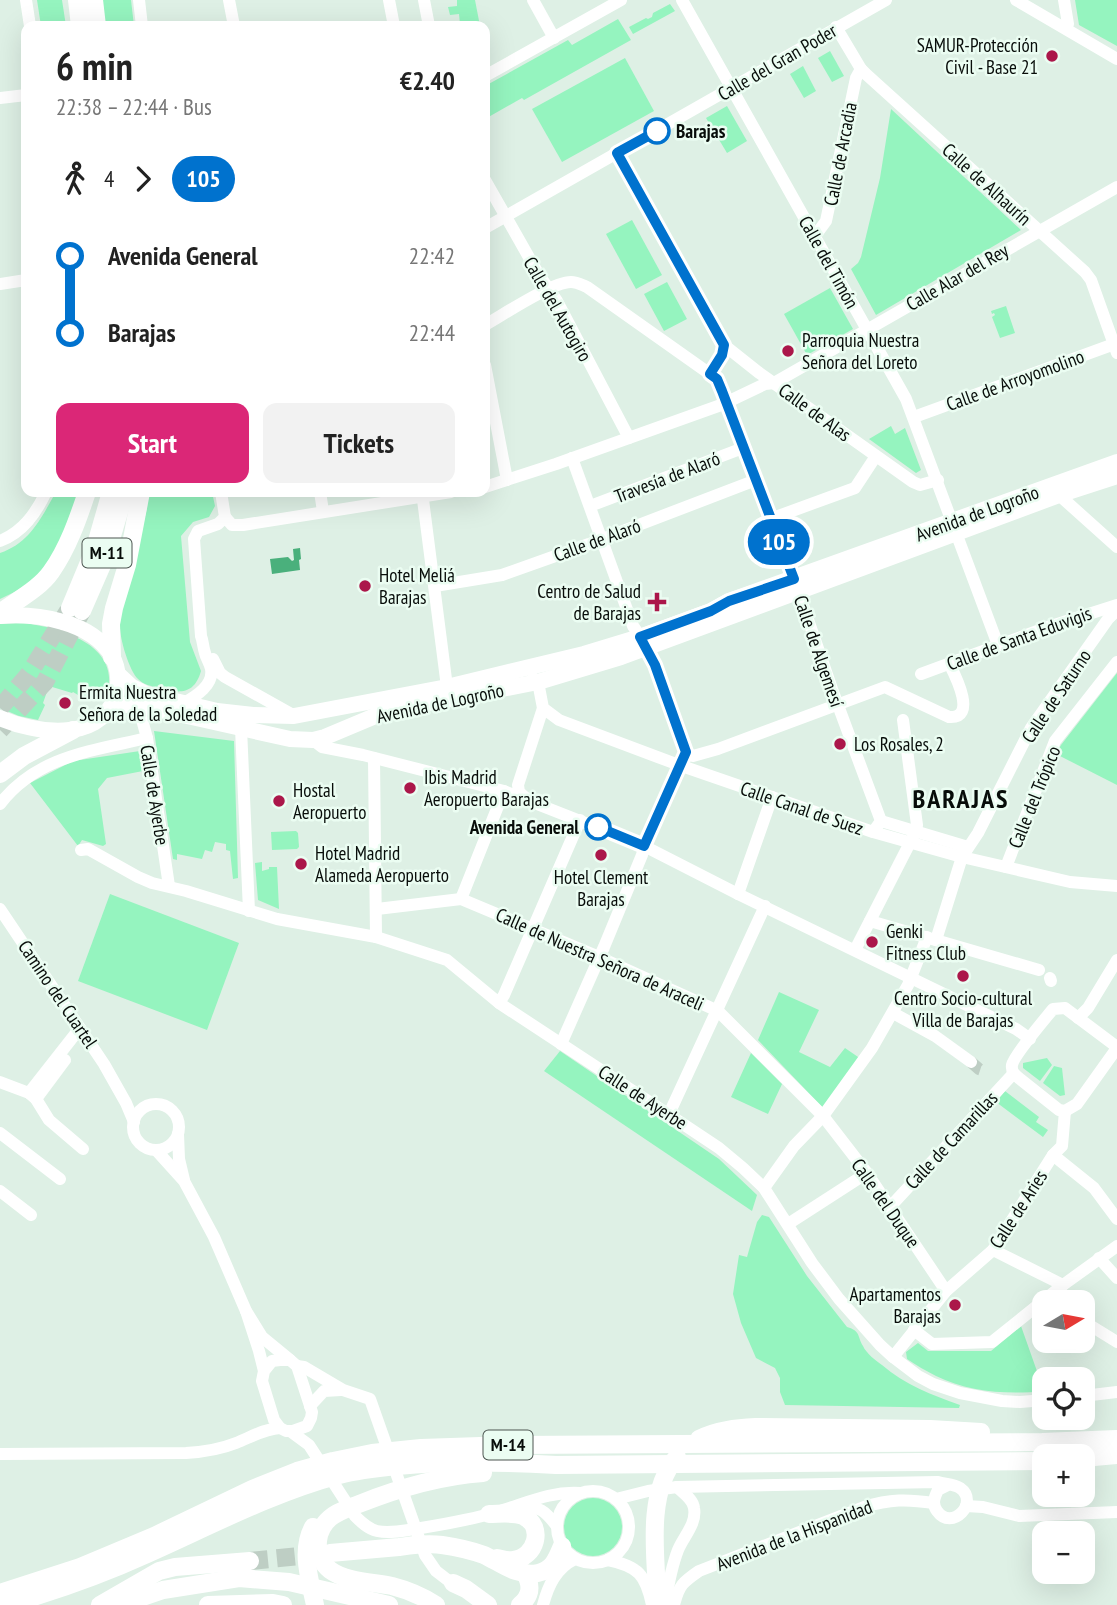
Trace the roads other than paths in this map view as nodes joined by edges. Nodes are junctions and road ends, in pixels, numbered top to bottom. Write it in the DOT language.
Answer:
graph roads {
  1 [pos="26,0"];
  2 [pos="77,0"];
  3 [pos="94,0"];
  4 [pos="139,0"];
  5 [pos="229,0"];
  6 [pos="389,0"];
  7 [pos="424,0"];
  8 [pos="533,0"];
  9 [pos="621,0"];
  10 [pos="682,0"];
  11 [pos="886,0"];
  12 [pos="1064,0"];
  13 [pos="1022,1"];
  14 [pos="29,21"];
  15 [pos="79,21"];
  16 [pos="96,21"];
  17 [pos="141,21"];
  18 [pos="233,21"];
  19 [pos="393,21"];
  20 [pos="428,21"];
  21 [pos="836,27"];
  22 [pos="1065,28"];
  23 [pos="554,38"];
  24 [pos="1117,59"];
  25 [pos="861,69"];
  26 [pos="490,73"];
  27 [pos="732,88"];
  28 [pos="21,95"];
  29 [pos="0,98"];
  30 [pos="617,153"];
  31 [pos="1117,187"];
  32 [pos="490,189"];
  33 [pos="505,216"];
  34 [pos="490,225"];
  35 [pos="1038,231"];
  36 [pos="815,236"];
  37 [pos="21,281"];
  38 [pos="0,284"];
  39 [pos="549,289"];
  40 [pos="490,322"];
  41 [pos="867,330"];
  42 [pos="724,345"];
  43 [pos="1116,347"];
  44 [pos="710,374"];
  45 [pos="774,383"];
  46 [pos="490,391"];
  47 [pos="727,403"];
  48 [pos="914,417"];
  49 [pos="629,438"];
  50 [pos="743,448"];
  51 [pos="876,456"];
  52 [pos="572,458"];
  53 [pos="1117,463"];
  54 [pos="1117,475"];
  55 [pos="507,480"];
  56 [pos="756,480"];
  57 [pos="938,480"];
  58 [pos="490,485"];
  59 [pos="1059,495"];
  60 [pos="43,497"];
  61 [pos="85,497"];
  62 [pos="110,497"];
  63 [pos="124,497"];
  64 [pos="140,497"];
  65 [pos="222,497"];
  66 [pos="321,497"];
  67 [pos="405,497"];
  68 [pos="422,497"];
  69 [pos="590,506"];
  70 [pos="323,511"];
  71 [pos="225,517"];
  72 [pos="771,519"];
  73 [pos="955,527"];
  74 [pos="602,539"];
  75 [pos="0,541"];
  76 [pos="1117,547"];
  77 [pos="796,585"];
  78 [pos="435,586"];
  79 [pos="1117,607"];
  80 [pos="0,615"];
  81 [pos="644,643"];
  82 [pos="203,644"];
  83 [pos="998,645"];
  84 [pos="1117,662"];
  85 [pos="949,663"];
  86 [pos="115,666"];
  87 [pos="520,670"];
  88 [pos="921,674"];
  89 [pos="538,682"];
  90 [pos="447,687"];
  91 [pos="184,703"];
  92 [pos="138,705"];
  93 [pos="837,705"];
  94 [pos="343,707"];
  95 [pos="543,708"];
  96 [pos="110,709"];
  97 [pos="312,713"];
  98 [pos="294,716"];
  99 [pos="0,718"];
  100 [pos="903,720"];
  101 [pos="241,728"];
  102 [pos="73,730"];
  103 [pos="341,731"];
  104 [pos="147,738"];
  105 [pos="313,740"];
  106 [pos="718,749"];
  107 [pos="686,752"];
  108 [pos="374,758"];
  109 [pos="679,765"];
  110 [pos="0,774"];
  111 [pos="715,777"];
  112 [pos="517,786"];
  113 [pos="504,791"];
  114 [pos="772,797"];
  115 [pos="528,800"];
  116 [pos="0,804"];
  117 [pos="580,820"];
  118 [pos="881,821"];
  119 [pos="916,831"];
  120 [pos="873,832"];
  121 [pos="909,843"];
  122 [pos="644,846"];
  123 [pos="81,850"];
  124 [pos="965,852"];
  125 [pos="1006,867"];
  126 [pos="169,886"];
  127 [pos="1117,886"];
  128 [pos="738,894"];
  129 [pos="461,899"];
  130 [pos="765,906"];
  131 [pos="0,909"];
  132 [pos="377,909"];
  133 [pos="249,911"];
  134 [pos="870,921"];
  135 [pos="533,928"];
  136 [pos="376,937"];
  137 [pos="931,938"];
  138 [pos="855,950"];
  139 [pos="599,957"];
  140 [pos="1117,960"];
  141 [pos="1044,974"];
  142 [pos="910,977"];
  143 [pos="499,1003"];
  144 [pos="718,1011"];
  145 [pos="892,1013"];
  146 [pos="1078,1018"];
  147 [pos="83,1033"];
  148 [pos="1030,1039"];
  149 [pos="561,1044"];
  150 [pos="1117,1048"];
  151 [pos="968,1060"];
  152 [pos="1013,1074"];
  153 [pos="114,1080"];
  154 [pos="0,1082"];
  155 [pos="32,1096"];
  156 [pos="151,1104"];
  157 [pos="1065,1111"];
  158 [pos="669,1114"];
  159 [pos="823,1116"];
  160 [pos="134,1122"];
  161 [pos="0,1133"];
  162 [pos="178,1134"];
  163 [pos="83,1149"];
  164 [pos="156,1150"];
  165 [pos="1054,1155"];
  166 [pos="867,1173"];
  167 [pos="60,1179"];
  168 [pos="184,1181"];
  169 [pos="764,1188"];
  170 [pos="0,1191"];
  171 [pos="890,1207"];
  172 [pos="31,1215"];
  173 [pos="1117,1219"];
  174 [pos="788,1224"];
  175 [pos="1117,1246"];
  176 [pos="993,1250"];
  177 [pos="1099,1258"];
  178 [pos="1117,1278"];
  179 [pos="1063,1285"];
  180 [pos="1059,1290"];
  181 [pos="946,1292"];
  182 [pos="246,1311"];
  183 [pos="1032,1314"];
  184 [pos="1096,1329"];
  185 [pos="914,1330"];
  186 [pos="1117,1342"];
  187 [pos="893,1357"];
  188 [pos="294,1363"];
  189 [pos="264,1371"];
  190 [pos="343,1390"];
  191 [pos="1117,1392"];
  192 [pos="1095,1395"];
  193 [pos="1032,1401"];
  194 [pos="310,1406"];
  195 [pos="270,1408"];
  196 [pos="307,1426"];
  197 [pos="285,1429"];
  198 [pos="249,1437"];
  199 [pos="1117,1439"];
  200 [pos="1042,1442"];
  201 [pos="312,1450"];
  202 [pos="0,1454"];
  203 [pos="41,1455"];
  204 [pos="1117,1455"];
  205 [pos="1095,1457"];
  206 [pos="1032,1461"];
  207 [pos="0,1462"];
  208 [pos="556,1465"];
  209 [pos="1095,1466"];
  210 [pos="1117,1466"];
  211 [pos="899,1483"];
  212 [pos="948,1485"];
  213 [pos="677,1487"];
  214 [pos="394,1491"];
  215 [pos="648,1491"];
  216 [pos="580,1493"];
  217 [pos="616,1499"];
  218 [pos="934,1502"];
  219 [pos="967,1506"];
  220 [pos="513,1507"];
  221 [pos="1117,1512"];
  222 [pos="489,1514"];
  223 [pos="629,1520"];
  224 [pos="556,1525"];
  225 [pos="562,1546"];
  226 [pos="330,1553"];
  227 [pos="485,1556"];
  228 [pos="575,1559"];
  229 [pos="608,1560"];
  230 [pos="250,1561"];
  231 [pos="525,1573"];
  232 [pos="453,1583"];
  233 [pos="0,1592"];
  234 [pos="319,1597"];
  235 [pos="7,1605"];
  236 [pos="100,1605"];
  237 [pos="119,1605"];
  238 [pos="208,1605"];
  239 [pos="282,1605"];
  240 [pos="389,1605"];
  241 [pos="436,1605"];
  242 [pos="476,1605"];
  243 [pos="488,1605"];
  244 [pos="520,1605"];
  245 [pos="542,1605"];
  246 [pos="652,1605"];
  247 [pos="658,1605"];
  248 [pos="665,1605"];
  249 [pos="674,1605"];
  1 -- 14 [label="street"];
  2 -- 15 [label="highway"];
  3 -- 16 [label="highway"];
  4 -- 17 [label="street"];
  5 -- 18 [label="street"];
  6 -- 19 [label="street"];
  7 -- 20 [label="street"];
  8 -- 23 [label="street"];
  9 -- 23 [label="street"];
  10 -- 27 [label="street, Calle del Timón"];
  11 -- 21 [label="street, Calle del Gran Poder"];
  12 -- 22 [label="street"];
  13 -- 22 [label="street"];
  21 -- 25 [label="street, Calle de Alhaurín"];
  21 -- 27 [label="street, Calle del Gran Poder"];
  22 -- 24 [label="street"];
  23 -- 26 [label="street"];
  25 -- 35 [label="street, Calle de Alhaurín"];
  25 -- 36 [label="street, Calle de Arcadia"];
  27 -- 30 [label="street, Calle del Gran Poder"];
  27 -- 36 [label="street, Calle del Timón"];
  28 -- 29 [label="street"];
  30 -- 33 [label="street, Calle del Gran Poder"];
  30 -- 42 [label="street"];
  31 -- 35 [label="street, Calle Alar del Rey"];
  32 -- 33 [label="street, Calle del Autogiro"];
  33 -- 34 [label="street, Calle del Gran Poder"];
  33 -- 39 [label="street, Calle del Autogiro"];
  35 -- 41 [label="street, Calle Alar del Rey"];
  35 -- 43 [label="street, Calle de Alhaurín"];
  36 -- 41 [label="street, Calle del Timón"];
  37 -- 38 [label="street"];
  39 -- 40 [label="street"];
  39 -- 44 [label="street, Calle de Algemesí"];
  39 -- 49 [label="street, Calle del Autogiro"];
  41 -- 45 [label="street, Calle Alar del Rey"];
  41 -- 48 [label="street, Calle del Timón"];
  42 -- 44 [label="street"];
  42 -- 45 [label="street, Calle de Alas"];
  43 -- 48 [label="street, Calle de Arroyomolino"];
  44 -- 47 [label="street, Calle de Algemesí"];
  45 -- 47 [label="street, Calle Alar del Rey"];
  45 -- 51 [label="street, Calle de Alas"];
  46 -- 55 [label="street"];
  47 -- 49 [label="street, Calle Alar del Rey"];
  47 -- 50 [label="street, Calle de Algemesí"];
  48 -- 57 [label="street, Calle del Timón"];
  49 -- 52 [label="street, Calle Alar del Rey"];
  50 -- 56 [label="street, Calle de Algemesí"];
  50 -- 69 [label="street, Travesía de Alaró"];
  51 -- 57 [label="street, Calle de Alas"];
  51 -- 72 [label="street"];
  52 -- 55 [label="street, Calle Alar del Rey"];
  52 -- 69 [label="street"];
  53 -- 73 [label="main road, Avenida de Logroño"];
  54 -- 59 [label="main road, Avenida de Logroño"];
  55 -- 58 [label="street, Calle Alar del Rey"];
  56 -- 72 [label="street, Calle de Algemesí"];
  56 -- 74 [label="street, Calle de Alaró"];
  57 -- 73 [label="street, Calle del Timón"];
  59 -- 73 [label="main road, Avenida de Logroño"];
  59 -- 76 [label="street"];
  60 -- 75 [label="street"];
  61 -- 80 [label="highway"];
  62 -- 63 [label="highway, M-11"];
  64 -- 86 [label="highway"];
  65 -- 71 [label="street"];
  66 -- 70 [label="street"];
  67 -- 70 [label="street"];
  68 -- 78 [label="street"];
  69 -- 74 [label="street"];
  70 -- 71 [label="street"];
  71 -- 82 [label="street"];
  72 -- 77 [label="street, Calle de Algemesí"];
  73 -- 77 [label="main road, Avenida de Logroño"];
  73 -- 83 [label="street, Calle del Timón"];
  74 -- 78 [label="street, Calle de Alaró"];
  74 -- 81 [label="street"];
  77 -- 81 [label="main road, Avenida de Logroño"];
  77 -- 93 [label="street, Calle de Algemesí"];
  78 -- 90 [label="street"];
  79 -- 83 [label="street, Calle de Santa Eduvigis"];
  79 -- 124 [label="street, Calle de Saturno"];
  80 -- 86 [label="main road, Avenida de Logroño"];
  81 -- 87 [label="main road, Avenida de Logroño"];
  81 -- 89 [label="main road, Avenida de Logroño"];
  81 -- 107 [label="street"];
  82 -- 91 [label="street"];
  82 -- 98 [label="street"];
  83 -- 85 [label="street, Calle de Santa Eduvigis"];
  84 -- 125 [label="street, Calle del Trópico"];
  85 -- 88 [label="street, Calle de Santa Eduvigis"];
  85 -- 93 [label="street"];
  86 -- 91 [label="main road, Avenida de Logroño"];
  86 -- 96 [label="main road"];
  87 -- 89 [label="street"];
  87 -- 90 [label="main road, Avenida de Logroño"];
  89 -- 95 [label="street"];
  89 -- 103 [label="main road, Avenida de Logroño"];
  90 -- 94 [label="main road, Avenida de Logroño"];
  91 -- 98 [label="main road, Avenida de Logroño"];
  92 -- 96 [label="main road, Avenida de Logroño"];
  92 -- 101 [label="main road, Avenida de Logroño"];
  92 -- 104 [label="street, Calle de Ayerbe"];
  93 -- 106 [label="street"];
  93 -- 118 [label="street, Calle de Algemesí"];
  94 -- 97 [label="main road, Avenida de Logroño"];
  94 -- 103 [label="main road"];
  95 -- 109 [label="street, Calle Canal de Suez"];
  95 -- 112 [label="street"];
  96 -- 102 [label="main road"];
  97 -- 98 [label="main road, Avenida de Logroño"];
  97 -- 105 [label="main road"];
  99 -- 102 [label="main road"];
  100 -- 119 [label="street"];
  101 -- 105 [label="main road, Avenida de Logroño"];
  101 -- 133 [label="street"];
  102 -- 110 [label="highway"];
  103 -- 105 [label="main road, Avenida de Logroño"];
  104 -- 116 [label="street"];
  104 -- 126 [label="street, Calle de Ayerbe"];
  105 -- 108 [label="street"];
  106 -- 107 [label="street"];
  106 -- 111 [label="street"];
  107 -- 109 [label="street"];
  108 -- 113 [label="street"];
  108 -- 132 [label="street"];
  109 -- 111 [label="street, Calle Canal de Suez"];
  109 -- 122 [label="street"];
  111 -- 114 [label="street, Calle Canal de Suez"];
  112 -- 113 [label="street"];
  112 -- 115 [label="street"];
  113 -- 115 [label="street"];
  113 -- 129 [label="street"];
  114 -- 120 [label="street, Calle Canal de Suez"];
  114 -- 128 [label="street"];
  115 -- 117 [label="street"];
  117 -- 122 [label="street"];
  117 -- 135 [label="street"];
  118 -- 119 [label="street"];
  118 -- 120 [label="street"];
  119 -- 121 [label="street"];
  119 -- 124 [label="street"];
  120 -- 121 [label="street, Calle Canal de Suez"];
  121 -- 124 [label="street, Calle Canal de Suez"];
  121 -- 134 [label="street"];
  122 -- 128 [label="street"];
  122 -- 139 [label="street"];
  123 -- 126 [label="street, Calle de Ayerbe"];
  124 -- 125 [label="street, Calle Canal de Suez"];
  124 -- 137 [label="street, Calle de Saturno"];
  125 -- 127 [label="street, Calle Canal de Suez"];
  126 -- 133 [label="street, Calle de Ayerbe"];
  128 -- 130 [label="street"];
  129 -- 132 [label="street, Calle de Nuestra Señora de Araceli"];
  129 -- 135 [label="street, Calle de Nuestra Señora de Araceli"];
  130 -- 138 [label="street"];
  130 -- 144 [label="street"];
  131 -- 147 [label="street, Camino del Cuartel"];
  132 -- 136 [label="street"];
  133 -- 136 [label="street, Calle de Ayerbe"];
  134 -- 137 [label="street"];
  134 -- 138 [label="street"];
  135 -- 139 [label="street, Calle de Nuestra Señora de Araceli"];
  135 -- 143 [label="street"];
  136 -- 143 [label="street, Calle de Ayerbe"];
  137 -- 141 [label="street"];
  137 -- 142 [label="street, Calle de Saturno"];
  138 -- 142 [label="street"];
  139 -- 144 [label="street, Calle de Nuestra Señora de Araceli"];
  139 -- 149 [label="street"];
  140 -- 146 [label="street"];
  142 -- 145 [label="street, Calle de Saturno"];
  142 -- 148 [label="street"];
  143 -- 149 [label="street, Calle de Ayerbe"];
  144 -- 158 [label="street"];
  144 -- 159 [label="street, Calle de Nuestra Señora de Araceli"];
  145 -- 151 [label="street"];
  145 -- 159 [label="street, Calle de Saturno"];
  146 -- 148 [label="street, Calle de Camarillas"];
  146 -- 150 [label="street"];
  147 -- 153 [label="street, Camino del Cuartel"];
  147 -- 155 [label="street"];
  148 -- 152 [label="street, Calle de Camarillas"];
  149 -- 158 [label="street, Calle de Ayerbe"];
  150 -- 157 [label="street"];
  152 -- 157 [label="street"];
  152 -- 171 [label="street, Calle de Camarillas"];
  153 -- 156 [label="street, Camino del Cuartel"];
  153 -- 160 [label="street, Camino del Cuartel"];
  154 -- 155 [label="street"];
  155 -- 163 [label="street"];
  156 -- 160 [label="street"];
  156 -- 162 [label="street"];
  157 -- 165 [label="street, Calle de Aries"];
  158 -- 169 [label="street, Calle de Ayerbe"];
  159 -- 166 [label="street, Calle del Duque"];
  159 -- 169 [label="street, Calle de Saturno"];
  160 -- 164 [label="street"];
  161 -- 167 [label="street"];
  162 -- 164 [label="street"];
  162 -- 168 [label="street"];
  164 -- 168 [label="street"];
  165 -- 173 [label="street"];
  165 -- 176 [label="street, Calle de Aries"];
  166 -- 171 [label="street, Calle del Duque"];
  166 -- 174 [label="street"];
  168 -- 182 [label="street"];
  169 -- 174 [label="street, Calle de Ayerbe"];
  170 -- 172 [label="street"];
  171 -- 181 [label="street, Calle del Duque"];
  174 -- 187 [label="street, Calle de Ayerbe"];
  175 -- 177 [label="street"];
  176 -- 179 [label="street"];
  176 -- 181 [label="street, Calle de Aries"];
  177 -- 178 [label="street"];
  177 -- 179 [label="street"];
  179 -- 180 [label="street"];
  181 -- 185 [label="street, Calle de Aries"];
  182 -- 188 [label="street"];
  182 -- 189 [label="street"];
  183 -- 185 [label="street"];
  184 -- 186 [label="street"];
  185 -- 187 [label="street, Calle de Aries"];
  187 -- 193 [label="street, Calle de Ayerbe"];
  188 -- 189 [label="street"];
  188 -- 190 [label="street"];
  188 -- 194 [label="street"];
  189 -- 195 [label="street"];
  190 -- 194 [label="street"];
  190 -- 232 [label="street"];
  191 -- 192 [label="street"];
  194 -- 196 [label="street"];
  195 -- 197 [label="street"];
  195 -- 198 [label="street"];
  196 -- 197 [label="street"];
  196 -- 201 [label="street"];
  197 -- 198 [label="street"];
  197 -- 201 [label="street"];
  198 -- 203 [label="street"];
  199 -- 200 [label="highway, M-14"];
  200 -- 233 [label="highway, M-14"];
  200 -- 247 [label="highway"];
  201 -- 222 [label="street"];
  202 -- 203 [label="street"];
  203 -- 207 [label="street"];
  204 -- 205 [label="highway"];
  206 -- 208 [label="highway, M-14"];
  208 -- 214 [label="highway"];
  208 -- 235 [label="highway, M-14"];
  209 -- 210 [label="highway"];
  211 -- 212 [label="street, Avenida de la Hispanidad"];
  211 -- 213 [label="street, Avenida de la Hispanidad"];
  211 -- 218 [label="street, Avenida de la Hispanidad"];
  212 -- 218 [label="street"];
  212 -- 219 [label="street"];
  213 -- 215 [label="street, Avenida de la Hispanidad"];
  213 -- 248 [label="street"];
  214 -- 234 [label="highway"];
  214 -- 241 [label="highway"];
  215 -- 217 [label="street, Avenida de la Hispanidad"];
  215 -- 223 [label="street"];
  216 -- 217 [label="street"];
  216 -- 220 [label="street"];
  216 -- 224 [label="street"];
  217 -- 223 [label="street"];
  218 -- 219 [label="street"];
  218 -- 249 [label="street, Avenida de la Hispanidad"];
  219 -- 221 [label="street"];
  220 -- 222 [label="street"];
  220 -- 224 [label="street"];
  222 -- 227 [label="highway"];
  223 -- 229 [label="street"];
  224 -- 225 [label="street"];
  225 -- 228 [label="street"];
  225 -- 231 [label="highway"];
  226 -- 227 [label="highway"];
  227 -- 231 [label="highway"];
  228 -- 229 [label="street"];
  228 -- 245 [label="street"];
  229 -- 246 [label="street"];
  230 -- 236 [label="highway"];
  231 -- 244 [label="highway"];
  232 -- 242 [label="street"];
  232 -- 243 [label="highway"];
  234 -- 237 [label="highway"];
  234 -- 240 [label="highway"];
  238 -- 239 [label="highway"];
}
